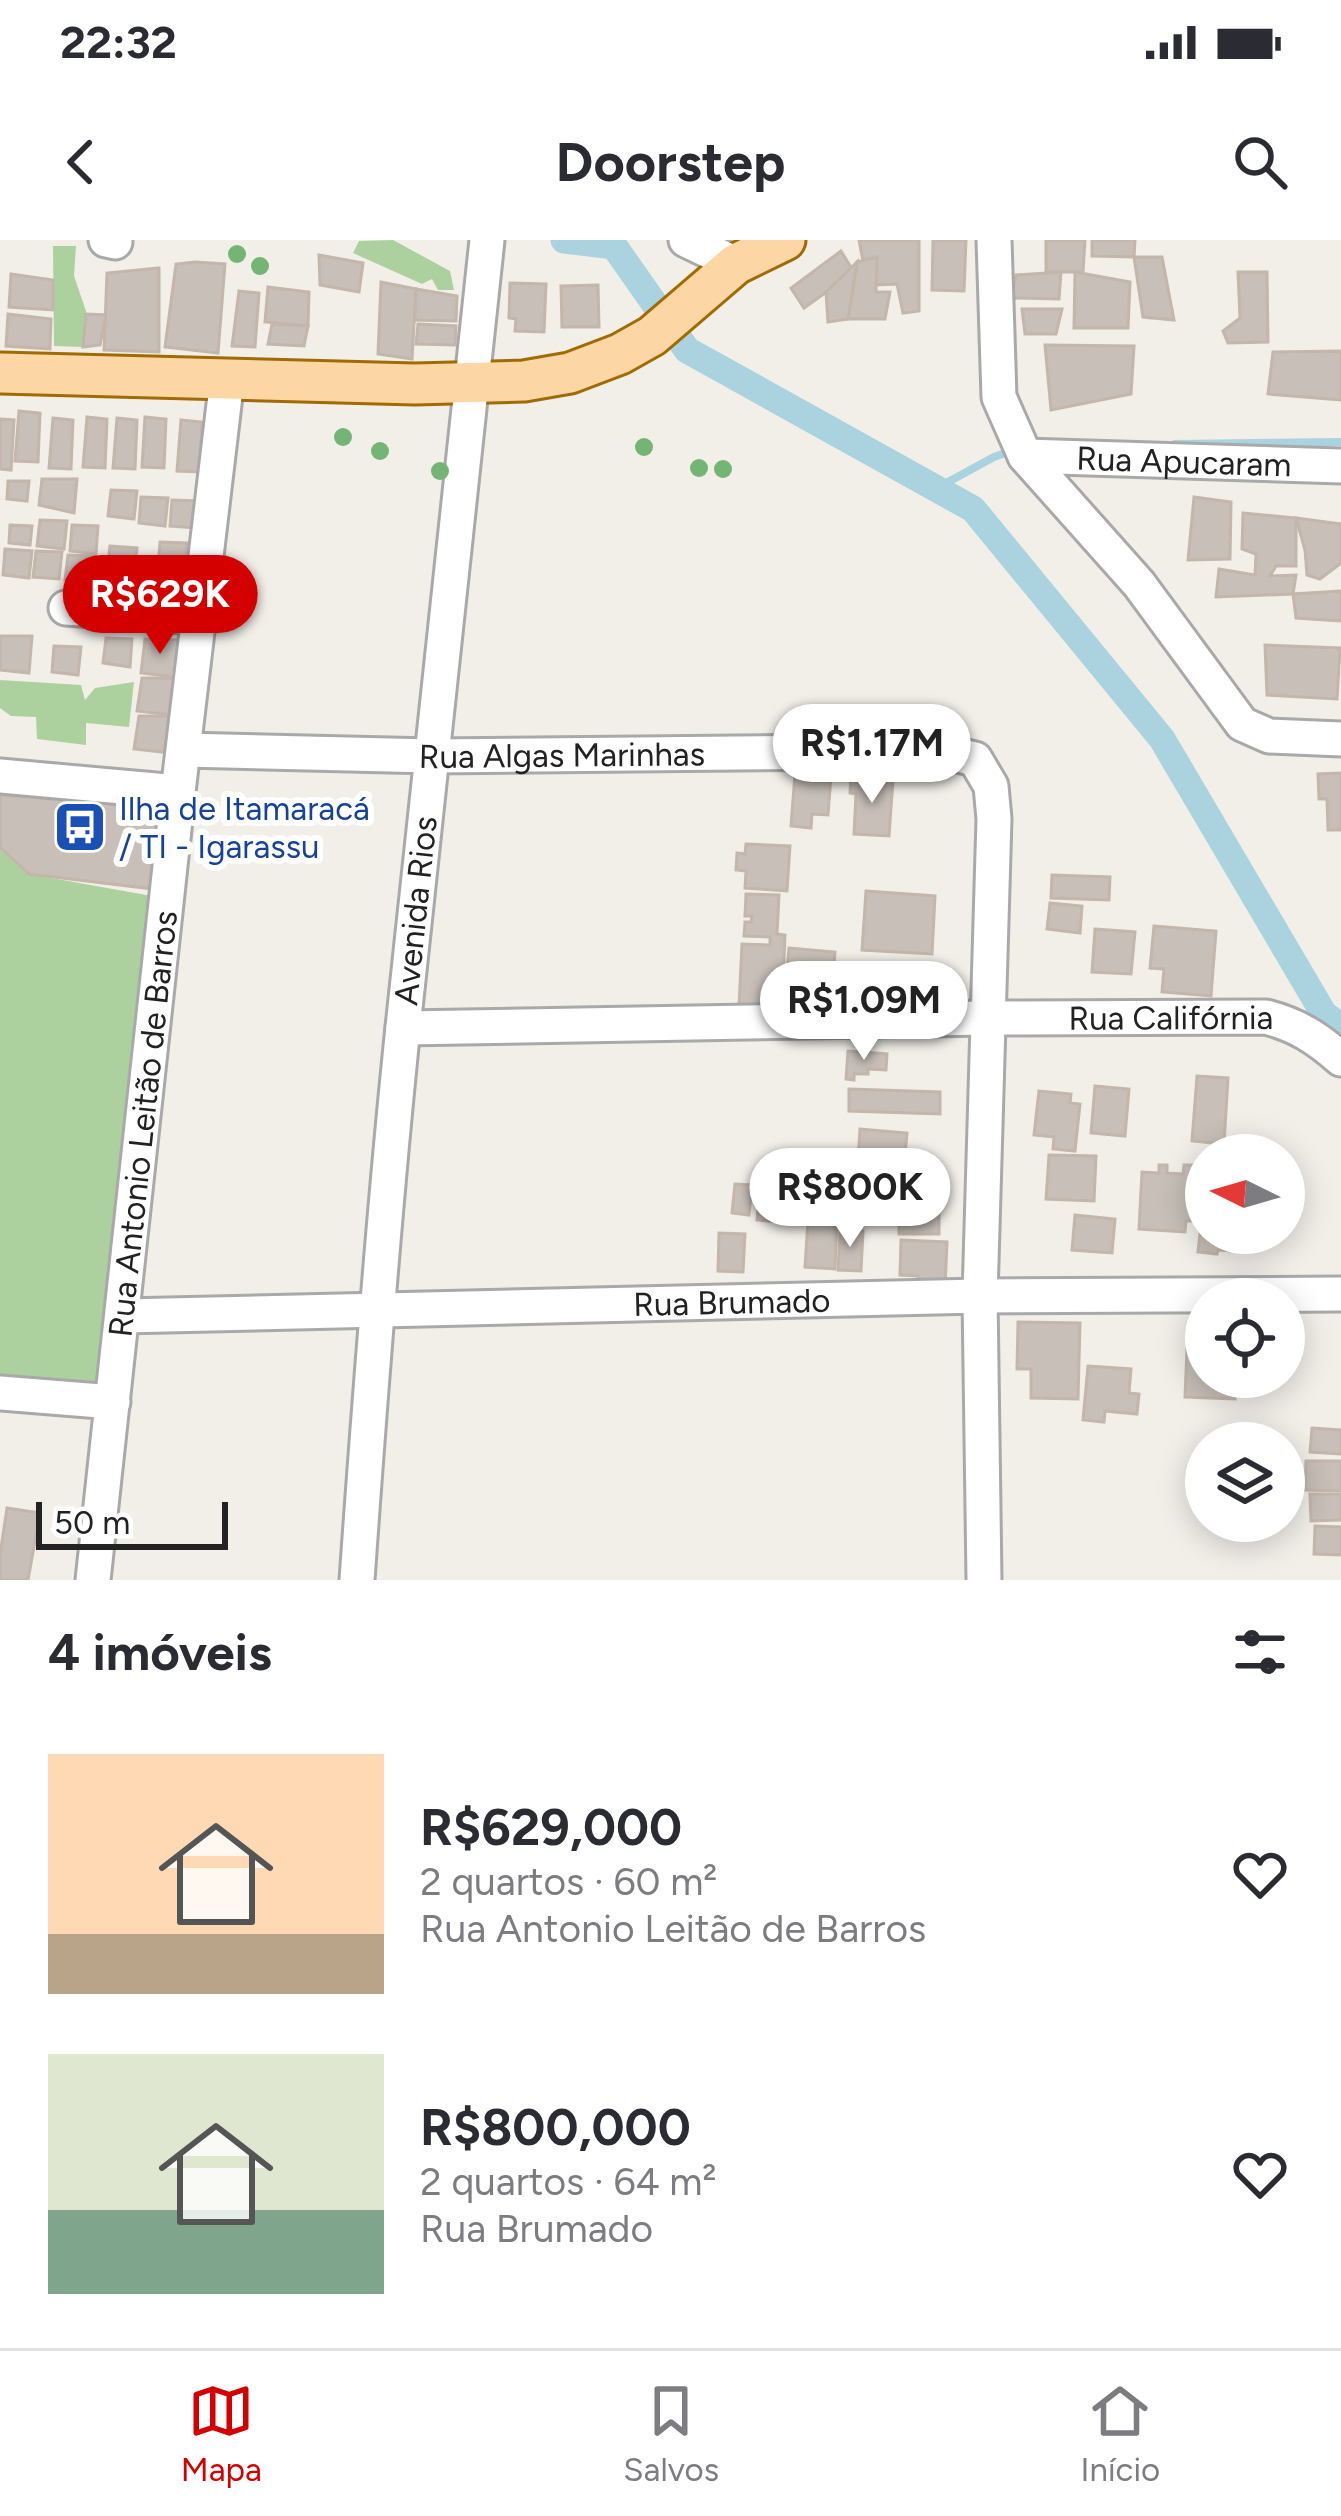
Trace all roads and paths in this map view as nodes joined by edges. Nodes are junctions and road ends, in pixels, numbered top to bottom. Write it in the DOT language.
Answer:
graph roads {
  1 [pos="686,240"];
  2 [pos="785,240"];
  3 [pos="994,240"];
  4 [pos="486,246"];
  5 [pos="736,264"];
  6 [pos="0,373"];
  7 [pos="227,379"];
  8 [pos="473,383"];
  9 [pos="1025,456"];
  10 [pos="1341,466"];
  11 [pos="66,608"];
  12 [pos="198,617"];
  13 [pos="1341,739"];
  14 [pos="184,750"];
  15 [pos="432,756"];
  16 [pos="0,776"];
  17 [pos="178,792"];
  18 [pos="987,1018"];
  19 [pos="403,1028"];
  20 [pos="1341,1059"];
  21 [pos="1341,1294"];
  22 [pos="980,1296"];
  23 [pos="376,1311"];
  24 [pos="122,1316"];
  25 [pos="0,1393"];
  26 [pos="113,1402"];
  27 [pos="93,1580"];
  28 [pos="357,1580"];
  29 [pos="984,1580"];
  1 -- 5 [label="street"];
  2 -- 5 [label="main road"];
  3 -- 9 [label="street"];
  4 -- 8 [label="street, Avenida Rios"];
  5 -- 8 [label="main road"];
  6 -- 7 [label="main road"];
  7 -- 8 [label="main road"];
  7 -- 12 [label="street, Rua Antonio Leitão de Barros"];
  8 -- 15 [label="street, Avenida Rios"];
  9 -- 10 [label="street, Rua Apucaram"];
  9 -- 13 [label="street"];
  11 -- 12 [label="street"];
  12 -- 14 [label="street, Rua Antonio Leitão de Barros"];
  14 -- 15 [label="street, Rua Algas Marinhas"];
  14 -- 17 [label="street, Rua Antonio Leitão de Barros"];
  15 -- 18 [label="street, Rua Algas Marinhas"];
  15 -- 19 [label="street, Avenida Rios"];
  16 -- 17 [label="street"];
  17 -- 24 [label="street, Rua Antonio Leitão de Barros"];
  18 -- 19 [label="street, Rua Califórnia"];
  18 -- 20 [label="street, Rua Califórnia"];
  18 -- 22 [label="street"];
  19 -- 23 [label="street, Avenida Rios"];
  21 -- 22 [label="street, Rua Brumado"];
  22 -- 23 [label="street, Rua Brumado"];
  22 -- 29 [label="street"];
  23 -- 24 [label="street, Rua Brumado"];
  23 -- 28 [label="street, Avenida Rios"];
  24 -- 26 [label="street, Rua Antonio Leitão de Barros"];
  25 -- 26 [label="street"];
  26 -- 27 [label="street, Rua Antonio Leitão de Barros"];
}
